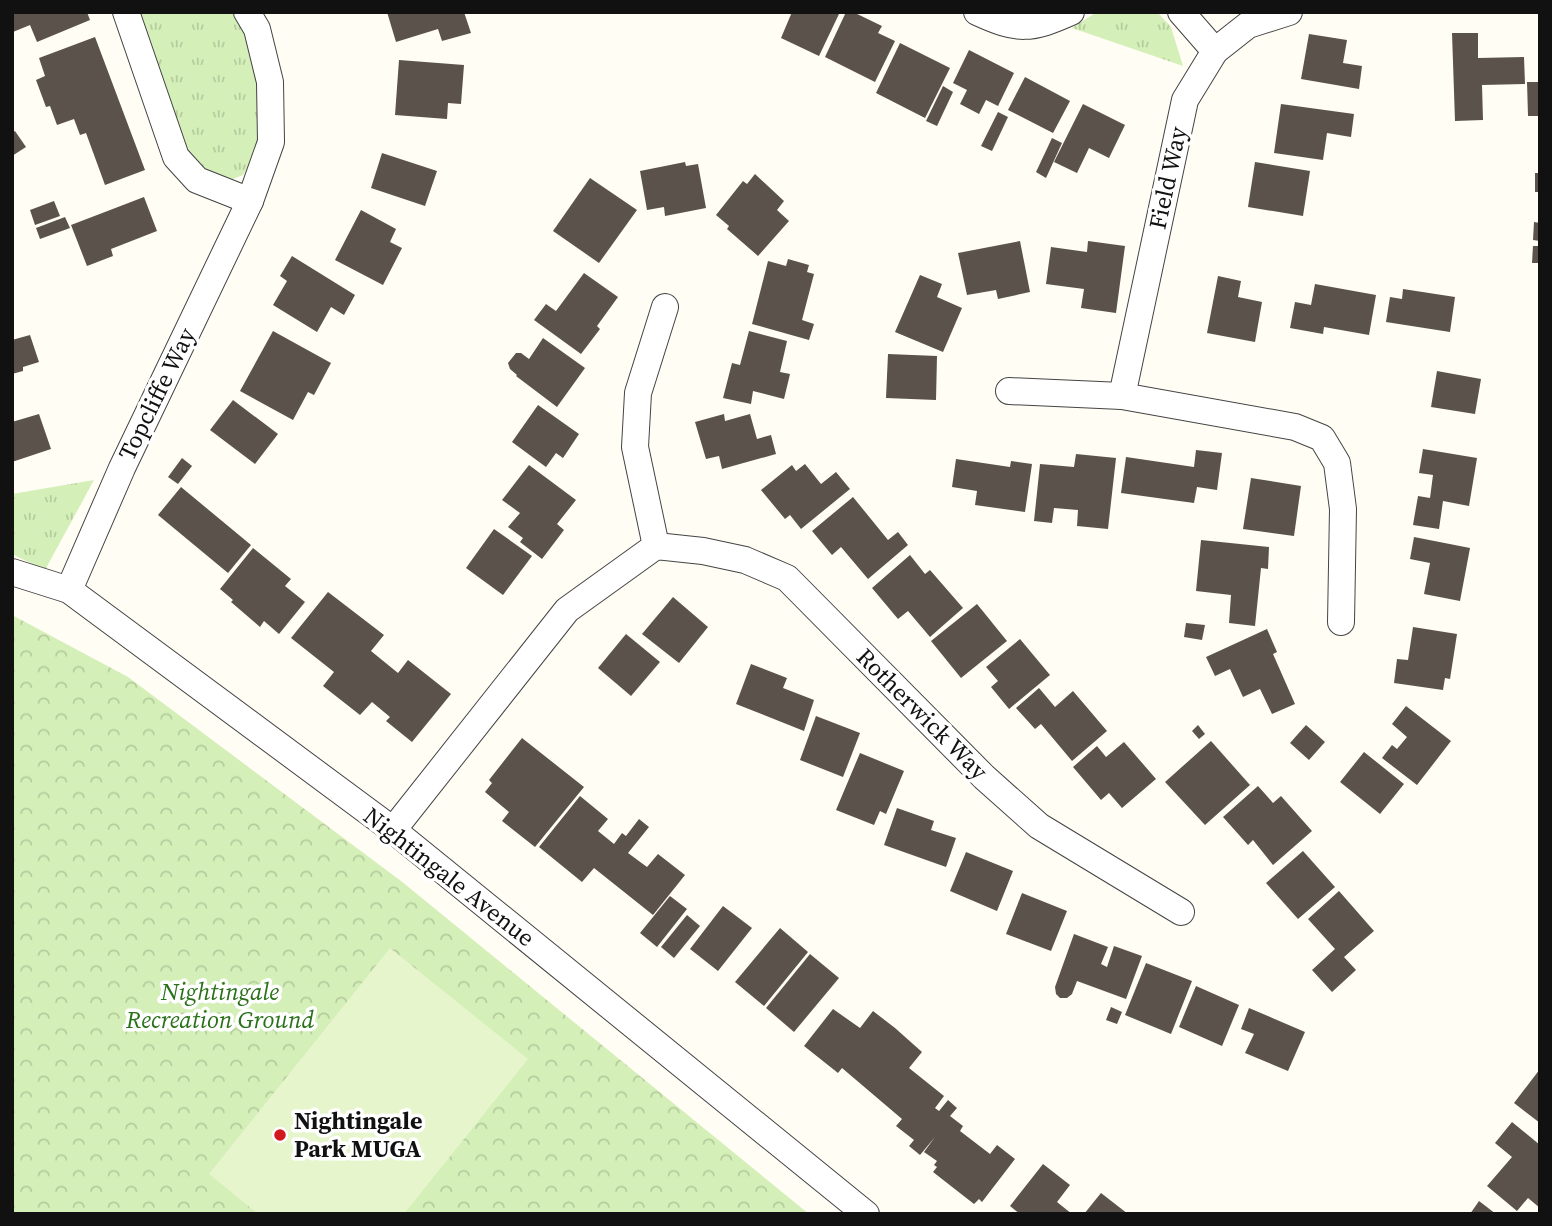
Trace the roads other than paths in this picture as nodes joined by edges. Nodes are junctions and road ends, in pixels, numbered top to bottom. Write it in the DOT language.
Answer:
graph roads {
  1 [pos="126,12"];
  2 [pos="247,12"];
  3 [pos="977,12"];
  4 [pos="1071,12"];
  5 [pos="1181,12"];
  6 [pos="1289,12"];
  7 [pos="1215,51"];
  8 [pos="250,201"];
  9 [pos="665,307"];
  10 [pos="1009,391"];
  11 [pos="1122,396"];
  12 [pos="656,546"];
  13 [pos="12,572"];
  14 [pos="69,590"];
  15 [pos="1341,622"];
  16 [pos="393,830"];
  17 [pos="1181,912"];
  18 [pos="866,1214"];
  1 -- 8 [label="street"];
  2 -- 8 [label="street, Topcliffe Way"];
  3 -- 4 [label="street"];
  5 -- 7 [label="street"];
  6 -- 7 [label="street, Field Way"];
  7 -- 11 [label="street, Field Way"];
  8 -- 14 [label="street, Topcliffe Way"];
  9 -- 12 [label="street"];
  10 -- 11 [label="street"];
  11 -- 15 [label="street"];
  12 -- 16 [label="street"];
  12 -- 17 [label="street, Rotherwick Way"];
  13 -- 14 [label="street, Nightingale Avenue"];
  14 -- 16 [label="street, Nightingale Avenue"];
  16 -- 18 [label="street, Nightingale Avenue"];
}
